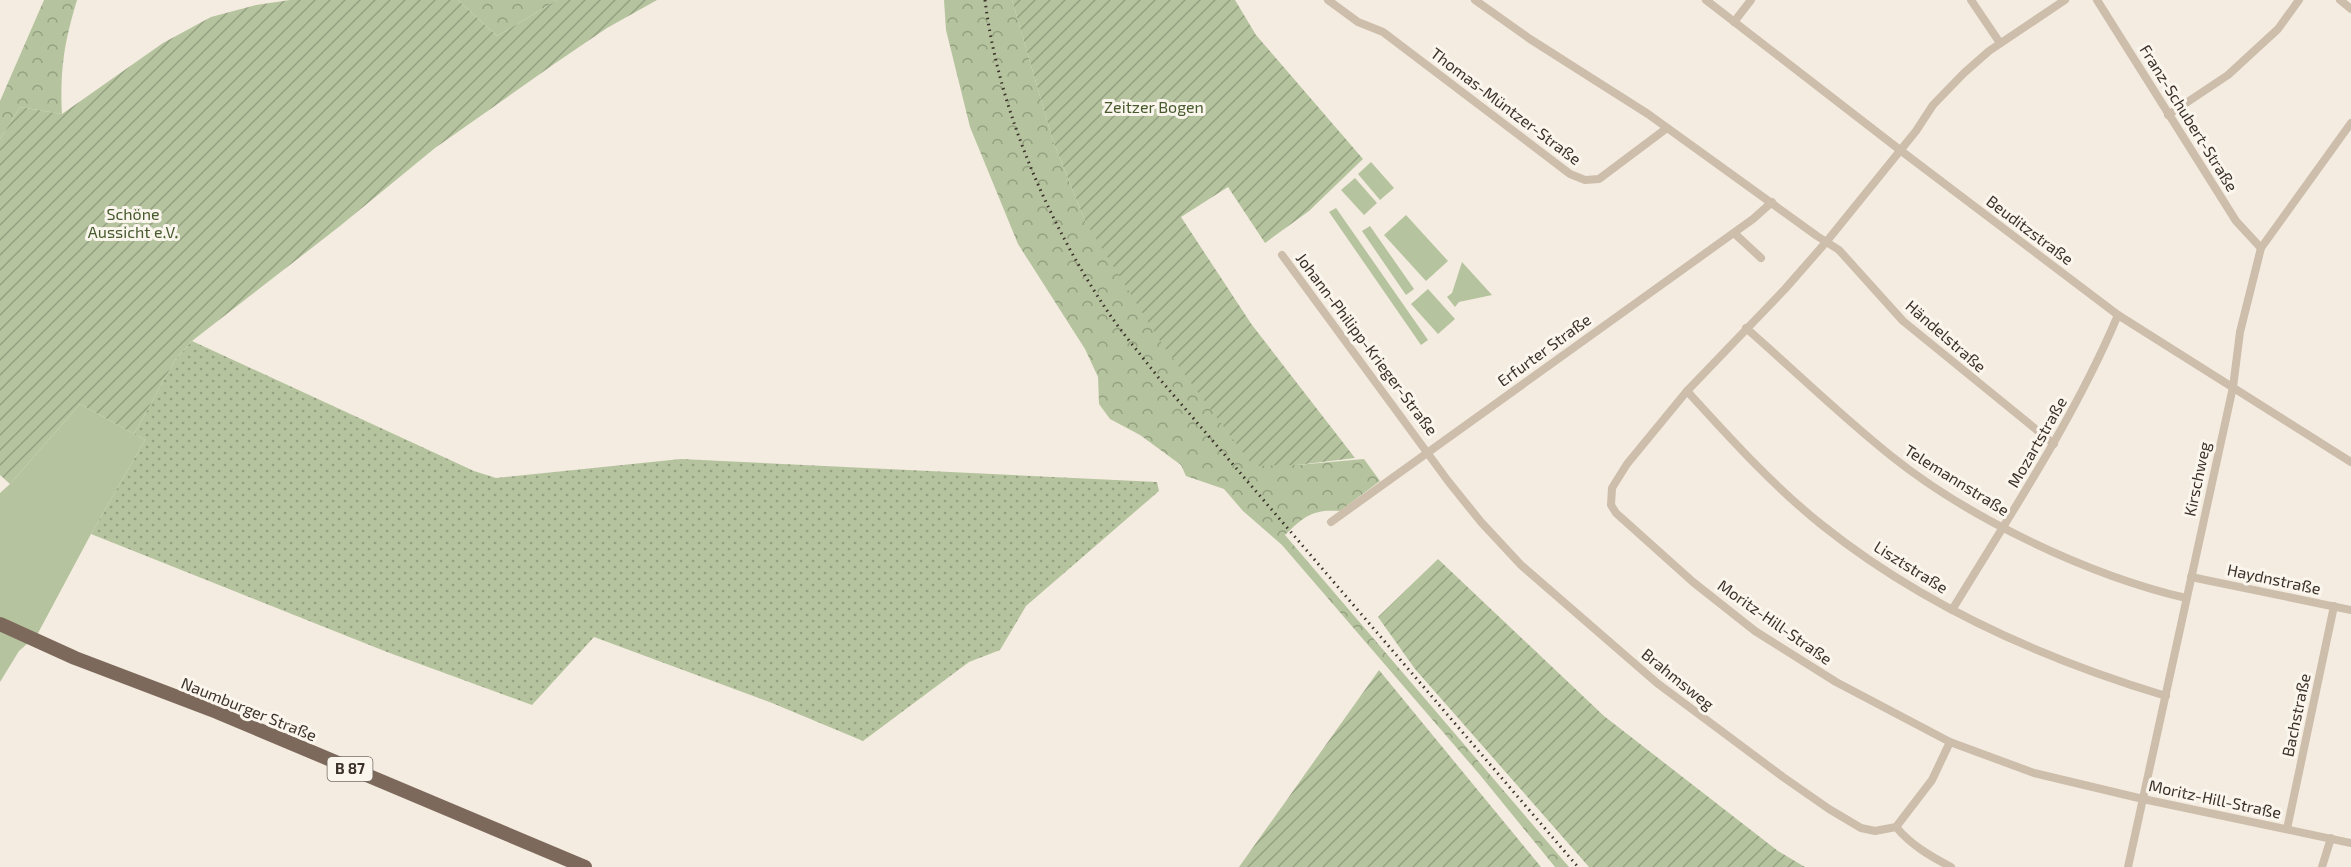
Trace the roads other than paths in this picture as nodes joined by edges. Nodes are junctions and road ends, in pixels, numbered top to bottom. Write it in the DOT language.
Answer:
graph roads {
  1 [pos="1328,0"];
  2 [pos="1475,0"];
  3 [pos="1706,0"];
  4 [pos="1751,0"];
  5 [pos="1971,0"];
  6 [pos="2064,0"];
  7 [pos="2097,0"];
  8 [pos="2299,0"];
  9 [pos="2340,0"];
  10 [pos="2351,9"];
  11 [pos="1734,22"];
  12 [pos="2000,43"];
  13 [pos="2168,114"];
  14 [pos="2351,123"];
  15 [pos="1667,128"];
  16 [pos="1900,150"];
  17 [pos="1773,202"];
  18 [pos="1734,233"];
  19 [pos="1827,241"];
  20 [pos="2261,248"];
  21 [pos="1282,255"];
  22 [pos="1761,258"];
  23 [pos="2118,315"];
  24 [pos="1746,328"];
  25 [pos="2233,387"];
  26 [pos="1687,391"];
  27 [pos="2054,444"];
  28 [pos="1428,451"];
  29 [pos="2351,462"];
  30 [pos="1331,522"];
  31 [pos="2003,527"];
  32 [pos="2191,577"];
  33 [pos="2186,598"];
  34 [pos="2334,606"];
  35 [pos="1952,609"];
  36 [pos="2351,610"];
  37 [pos="0,624"];
  38 [pos="2166,696"];
  39 [pos="1950,742"];
  40 [pos="2143,799"];
  41 [pos="1896,827"];
  42 [pos="2287,829"];
  43 [pos="2331,838"];
  44 [pos="2351,843"];
  45 [pos="585,867"];
  46 [pos="1951,867"];
  47 [pos="2128,867"];
  48 [pos="2322,867"];
  1 -- 15 [label="street, Thomas-Müntzer-Straße"];
  2 -- 15 [label="street"];
  3 -- 11 [label="street, Beuditzstraße"];
  4 -- 11 [label="street"];
  5 -- 12 [label="street"];
  6 -- 12 [label="street, Moritz-Hill-Straße"];
  7 -- 13 [label="street, Franz-Schubert-Straße"];
  8 -- 13 [label="street"];
  9 -- 10 [label="street"];
  11 -- 16 [label="street, Beuditzstraße"];
  12 -- 16 [label="street, Moritz-Hill-Straße"];
  13 -- 20 [label="street, Franz-Schubert-Straße"];
  14 -- 20 [label="street, Kirschweg"];
  15 -- 17 [label="street"];
  16 -- 19 [label="street, Moritz-Hill-Straße"];
  16 -- 23 [label="street, Beuditzstraße"];
  17 -- 18 [label="street, Erfurter Straße"];
  17 -- 19 [label="street"];
  18 -- 22 [label="street"];
  18 -- 28 [label="street, Erfurter Straße"];
  19 -- 24 [label="street, Moritz-Hill-Straße"];
  19 -- 27 [label="street, Händelstraße"];
  20 -- 25 [label="street, Kirschweg"];
  21 -- 28 [label="street, Johann-Philipp-Krieger-Straße"];
  23 -- 25 [label="street, Beuditzstraße"];
  23 -- 27 [label="street, Mozartstraße"];
  24 -- 26 [label="street, Moritz-Hill-Straße"];
  24 -- 31 [label="street, Telemannstraße"];
  25 -- 29 [label="street, Beuditzstraße"];
  25 -- 32 [label="street, Kirschweg"];
  26 -- 35 [label="street, Lisztstraße"];
  26 -- 39 [label="street, Moritz-Hill-Straße"];
  27 -- 31 [label="street, Mozartstraße"];
  28 -- 30 [label="street, Erfurter Straße"];
  28 -- 41 [label="street, Brahmsweg"];
  31 -- 33 [label="street, Telemannstraße"];
  31 -- 35 [label="street, Mozartstraße"];
  32 -- 33 [label="street, Kirschweg"];
  32 -- 34 [label="street, Haydnstraße"];
  33 -- 38 [label="street, Kirschweg"];
  34 -- 36 [label="street, Haydnstraße"];
  34 -- 42 [label="street, Bachstraße"];
  35 -- 38 [label="street, Lisztstraße"];
  37 -- 45 [label="main road, Naumburger Straße / B 87"];
  38 -- 40 [label="street, Kirschweg"];
  39 -- 40 [label="street, Moritz-Hill-Straße"];
  39 -- 41 [label="street"];
  40 -- 42 [label="street, Moritz-Hill-Straße"];
  40 -- 47 [label="street, Kirschweg"];
  41 -- 46 [label="street"];
  42 -- 43 [label="street, Moritz-Hill-Straße"];
  43 -- 44 [label="street, Moritz-Hill-Straße"];
  43 -- 48 [label="street"];
}
